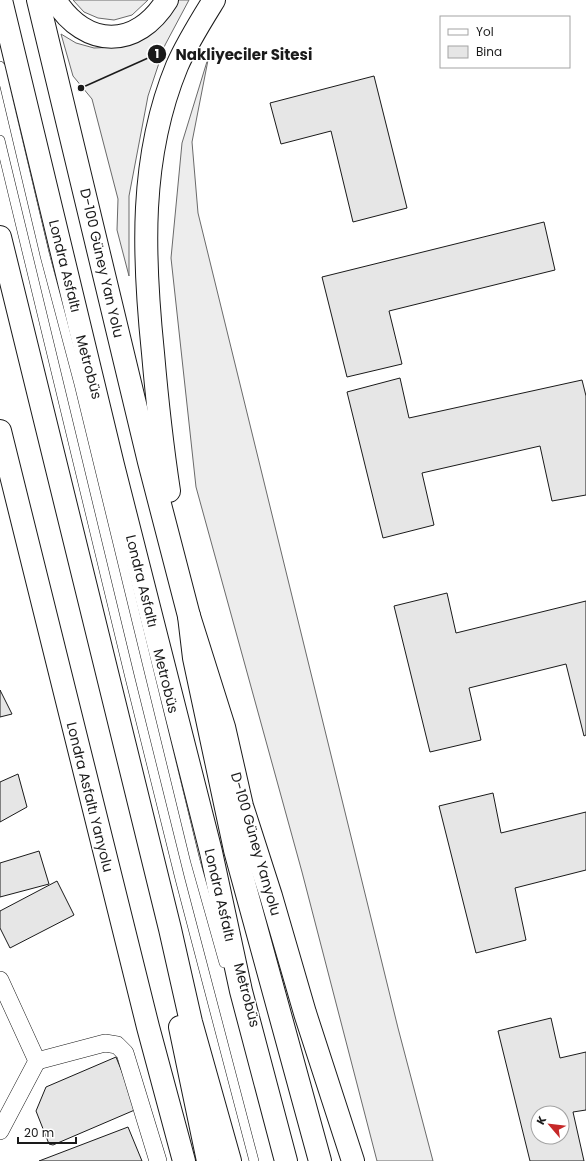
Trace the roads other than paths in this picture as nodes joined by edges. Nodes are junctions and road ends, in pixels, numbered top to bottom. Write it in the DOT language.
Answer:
graph roads {
  1 [pos="1,0"];
  2 [pos="38,0"];
  3 [pos="56,0"];
  4 [pos="167,0"];
  5 [pos="214,0"];
  6 [pos="0,66"];
  7 [pos="0,140"];
  8 [pos="0,237"];
  9 [pos="0,283"];
  10 [pos="22,328"];
  11 [pos="0,431"];
  12 [pos="167,526"];
  13 [pos="189,616"];
  14 [pos="170,929"];
  15 [pos="0,980"];
  16 [pos="36,1061"];
  17 [pos="0,1131"];
  18 [pos="158,1161"];
  19 [pos="184,1161"];
  20 [pos="208,1161"];
  21 [pos="230,1161"];
  22 [pos="254,1161"];
  23 [pos="280,1161"];
  24 [pos="286,1161"];
  25 [pos="320,1161"];
  26 [pos="353,1161"];
  1 -- 24 [label="main road, Londra Asfaltı"];
  2 -- 12 [label="main road, D-100 Güney Yan Yolu"];
  3 -- 4 [label="main road"];
  5 -- 12 [label="main road"];
  6 -- 23 [label="lane, Metrobüs"];
  7 -- 22 [label="lane"];
  8 -- 10 [label="main road"];
  9 -- 10 [label="main road"];
  10 -- 14 [label="main road"];
  11 -- 19 [label="main road, Londra Asfaltı Yanyolu"];
  12 -- 13 [label="main road, D-100 Güney Yanyolu"];
  13 -- 25 [label="main road"];
  13 -- 26 [label="main road, D-100 Güney Yanyolu"];
  14 -- 20 [label="main road"];
  14 -- 21 [label="main road"];
  15 -- 16 [label="street"];
  16 -- 17 [label="street"];
  16 -- 18 [label="street"];
}
